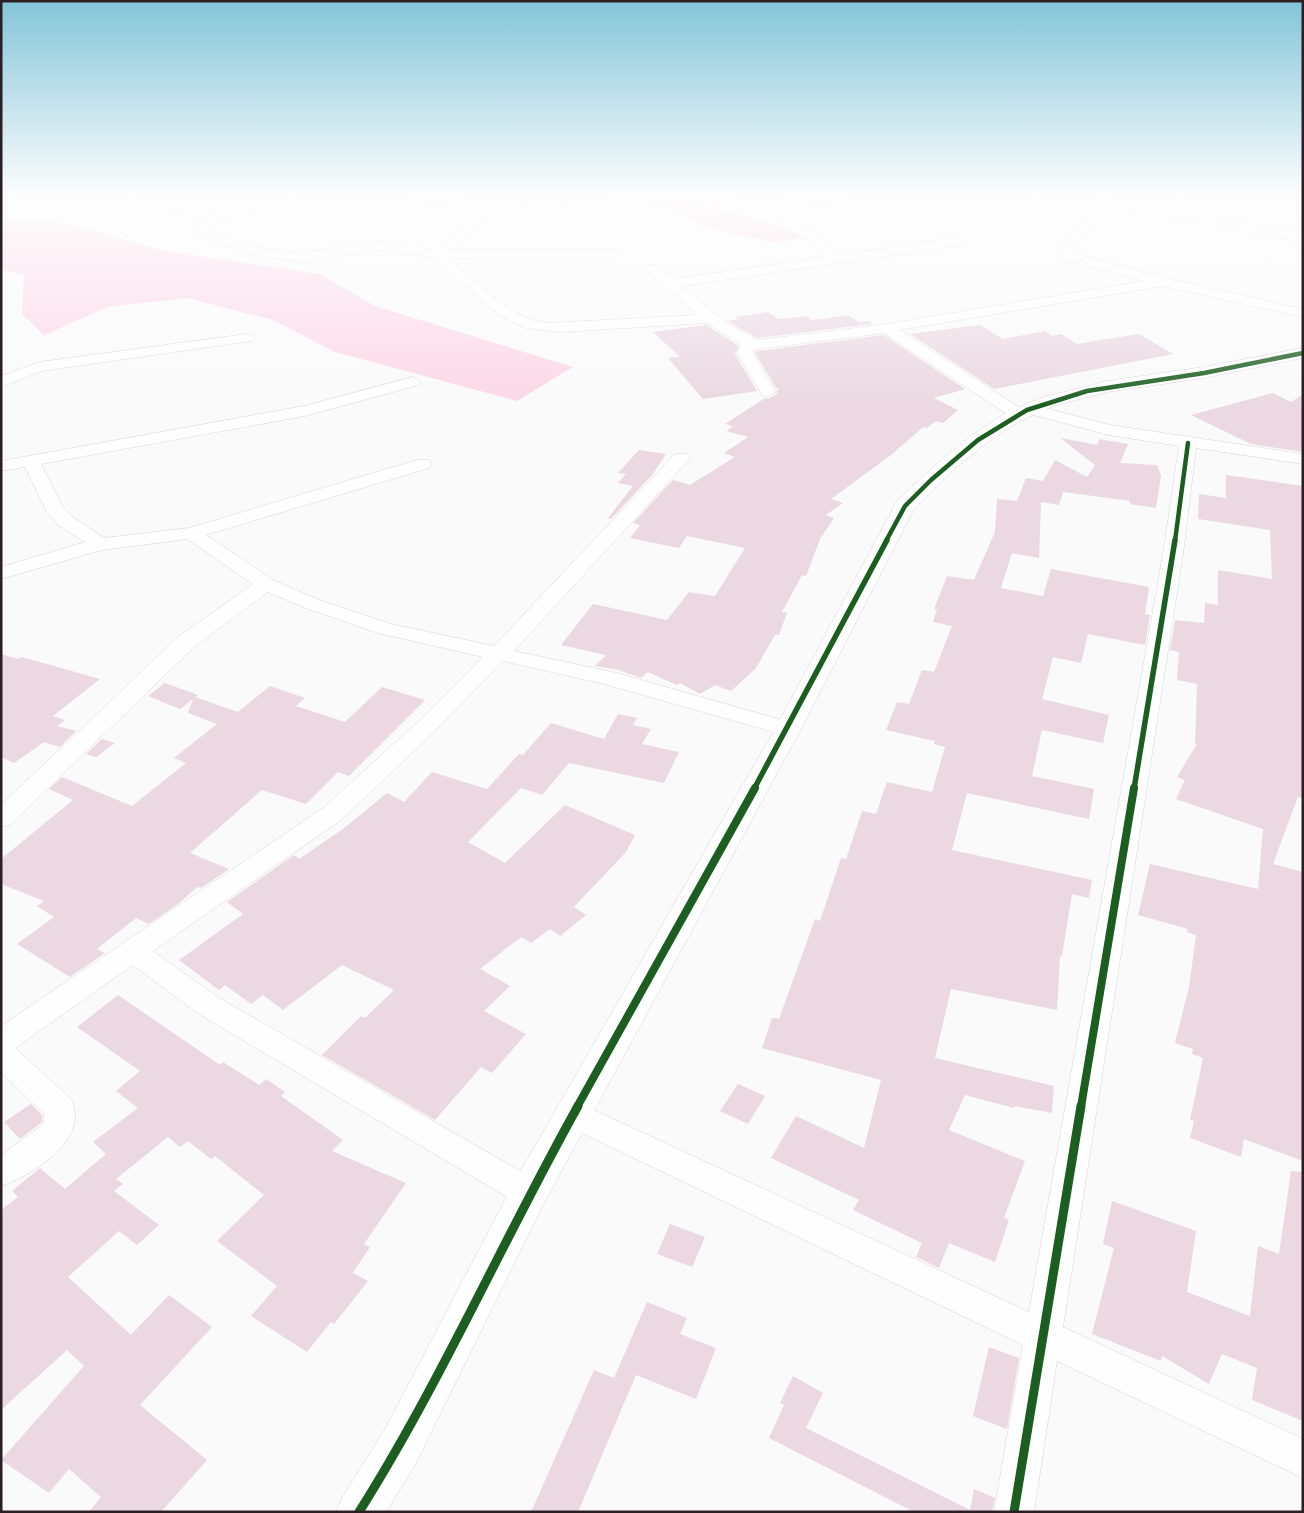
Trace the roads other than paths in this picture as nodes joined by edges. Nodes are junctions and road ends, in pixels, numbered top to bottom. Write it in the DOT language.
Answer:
graph roads {
  1 [pos="451,266"];
  2 [pos="796,266"];
  3 [pos="1102,266"];
  4 [pos="652,268"];
  5 [pos="1164,282"];
  6 [pos="671,283"];
  7 [pos="1303,314"];
  8 [pos="711,318"];
  9 [pos="886,328"];
  10 [pos="247,338"];
  11 [pos="751,345"];
  12 [pos="1303,353"];
  13 [pos="1,382"];
  14 [pos="413,382"];
  15 [pos="768,392"];
  16 [pos="1024,412"];
  17 [pos="1188,442"];
  18 [pos="681,458"];
  19 [pos="30,460"];
  20 [pos="1303,460"];
  21 [pos="423,464"];
  22 [pos="1,466"];
  23 [pos="191,533"];
  24 [pos="100,544"];
  25 [pos="1,573"];
  26 [pos="266,584"];
  27 [pos="500,653"];
  28 [pos="788,729"];
  29 [pos="1,819"];
  30 [pos="133,951"];
  31 [pos="1,1042"];
  32 [pos="1,1053"];
  33 [pos="572,1114"];
  34 [pos="1,1172"];
  35 [pos="529,1193"];
  36 [pos="1042,1336"];
  37 [pos="1303,1459"];
  38 [pos="359,1512"];
  39 [pos="1014,1512"];
  1 -- 8 [label="street"];
  2 -- 6 [label="street"];
  3 -- 5 [label="street"];
  4 -- 6 [label="street"];
  5 -- 7 [label="street"];
  5 -- 9 [label="street"];
  6 -- 8 [label="street"];
  8 -- 11 [label="street"];
  9 -- 11 [label="street"];
  9 -- 16 [label="street"];
  10 -- 13 [label="street"];
  11 -- 15 [label="street"];
  12 -- 16 [label="street"];
  14 -- 19 [label="street"];
  16 -- 17 [label="street"];
  16 -- 28 [label="street"];
  17 -- 20 [label="street"];
  17 -- 36 [label="street"];
  18 -- 27 [label="street"];
  19 -- 22 [label="street"];
  19 -- 24 [label="street"];
  21 -- 23 [label="street"];
  23 -- 24 [label="street"];
  23 -- 26 [label="street"];
  24 -- 25 [label="street"];
  26 -- 27 [label="street"];
  26 -- 29 [label="street"];
  27 -- 28 [label="street"];
  27 -- 30 [label="street"];
  28 -- 33 [label="street"];
  30 -- 31 [label="street"];
  30 -- 35 [label="street"];
  32 -- 34 [label="street"];
  33 -- 35 [label="street"];
  33 -- 36 [label="street"];
  35 -- 38 [label="street"];
  36 -- 37 [label="street"];
  36 -- 39 [label="street"];
}
